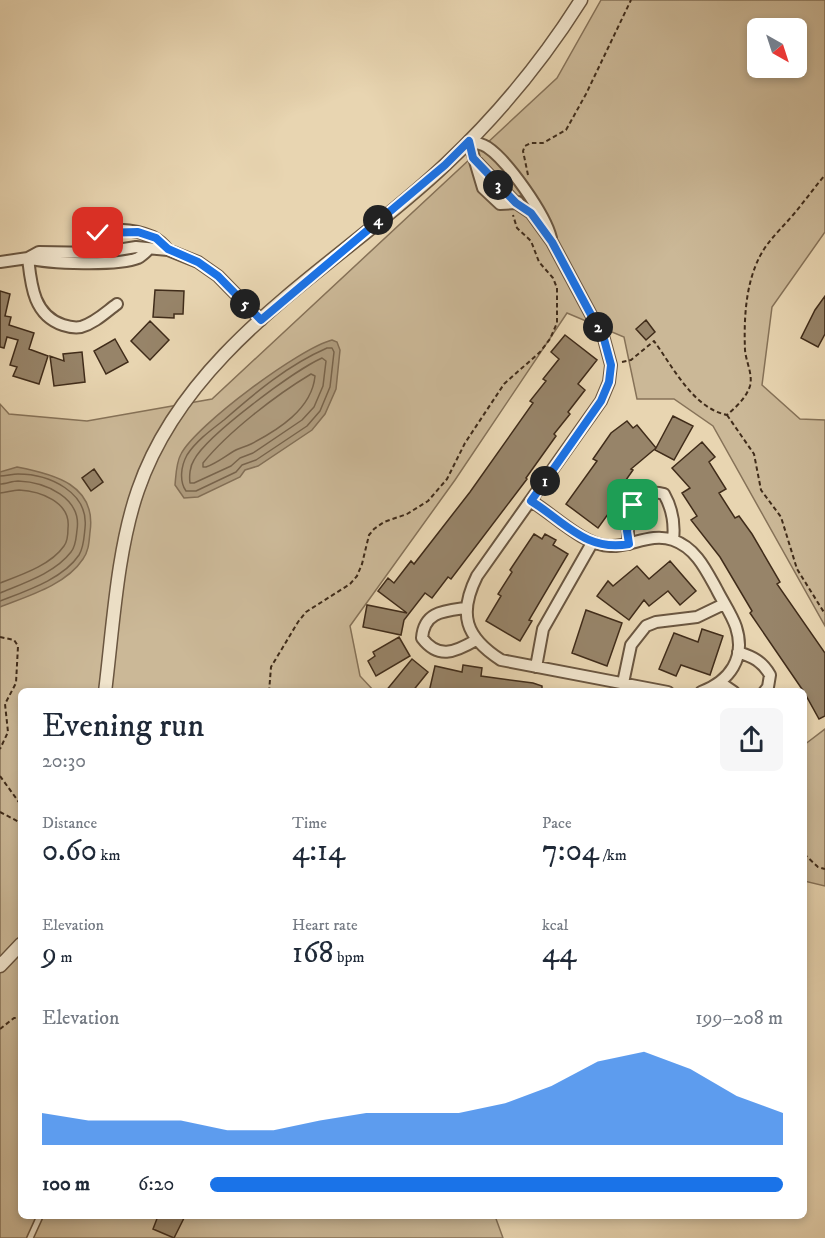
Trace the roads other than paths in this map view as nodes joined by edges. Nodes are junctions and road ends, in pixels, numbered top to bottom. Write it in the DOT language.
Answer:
graph roads {
  1 [pos="581,0"];
  2 [pos="469,141"];
  3 [pos="527,193"];
  4 [pos="516,203"];
  5 [pos="552,242"];
  6 [pos="149,249"];
  7 [pos="168,249"];
  8 [pos="81,251"];
  9 [pos="28,258"];
  10 [pos="0,262"];
  11 [pos="117,304"];
  12 [pos="261,320"];
  13 [pos="531,501"];
  14 [pos="673,540"];
  15 [pos="592,543"];
  16 [pos="629,544"];
  17 [pos="724,604"];
  18 [pos="465,608"];
  19 [pos="476,640"];
  20 [pos="738,652"];
  21 [pos="536,667"];
  22 [pos="623,683"];
  23 [pos="721,683"];
  24 [pos="106,688"];
  25 [pos="648,688"];
  26 [pos="710,688"];
  27 [pos="728,688"];
  28 [pos="767,688"];
  29 [pos="18,947"];
  30 [pos="0,966"];
  31 [pos="39,1219"];
  32 [pos="30,1238"];
  1 -- 2 [label="street"];
  2 -- 3 [label="street"];
  2 -- 4 [label="street"];
  2 -- 12 [label="street"];
  3 -- 4 [label="street"];
  3 -- 5 [label="street"];
  4 -- 5 [label="street"];
  5 -- 13 [label="street"];
  6 -- 7 [label="street"];
  6 -- 8 [label="street"];
  6 -- 9 [label="street"];
  7 -- 8 [label="street"];
  7 -- 12 [label="street"];
  8 -- 9 [label="street"];
  9 -- 10 [label="street"];
  9 -- 11 [label="street"];
  12 -- 24 [label="street"];
  13 -- 15 [label="street"];
  13 -- 18 [label="street"];
  14 -- 16 [label="street"];
  14 -- 16 [label="street"];
  14 -- 17 [label="street"];
  15 -- 16 [label="street"];
  15 -- 21 [label="street"];
  17 -- 20 [label="street"];
  17 -- 22 [label="street"];
  18 -- 19 [label="street"];
  18 -- 19 [label="street"];
  19 -- 21 [label="street"];
  20 -- 23 [label="street"];
  20 -- 28 [label="street"];
  21 -- 22 [label="street"];
  22 -- 25 [label="street"];
  23 -- 26 [label="street"];
  23 -- 27 [label="street"];
  29 -- 30 [label="street"];
  31 -- 32 [label="lane"];
}
